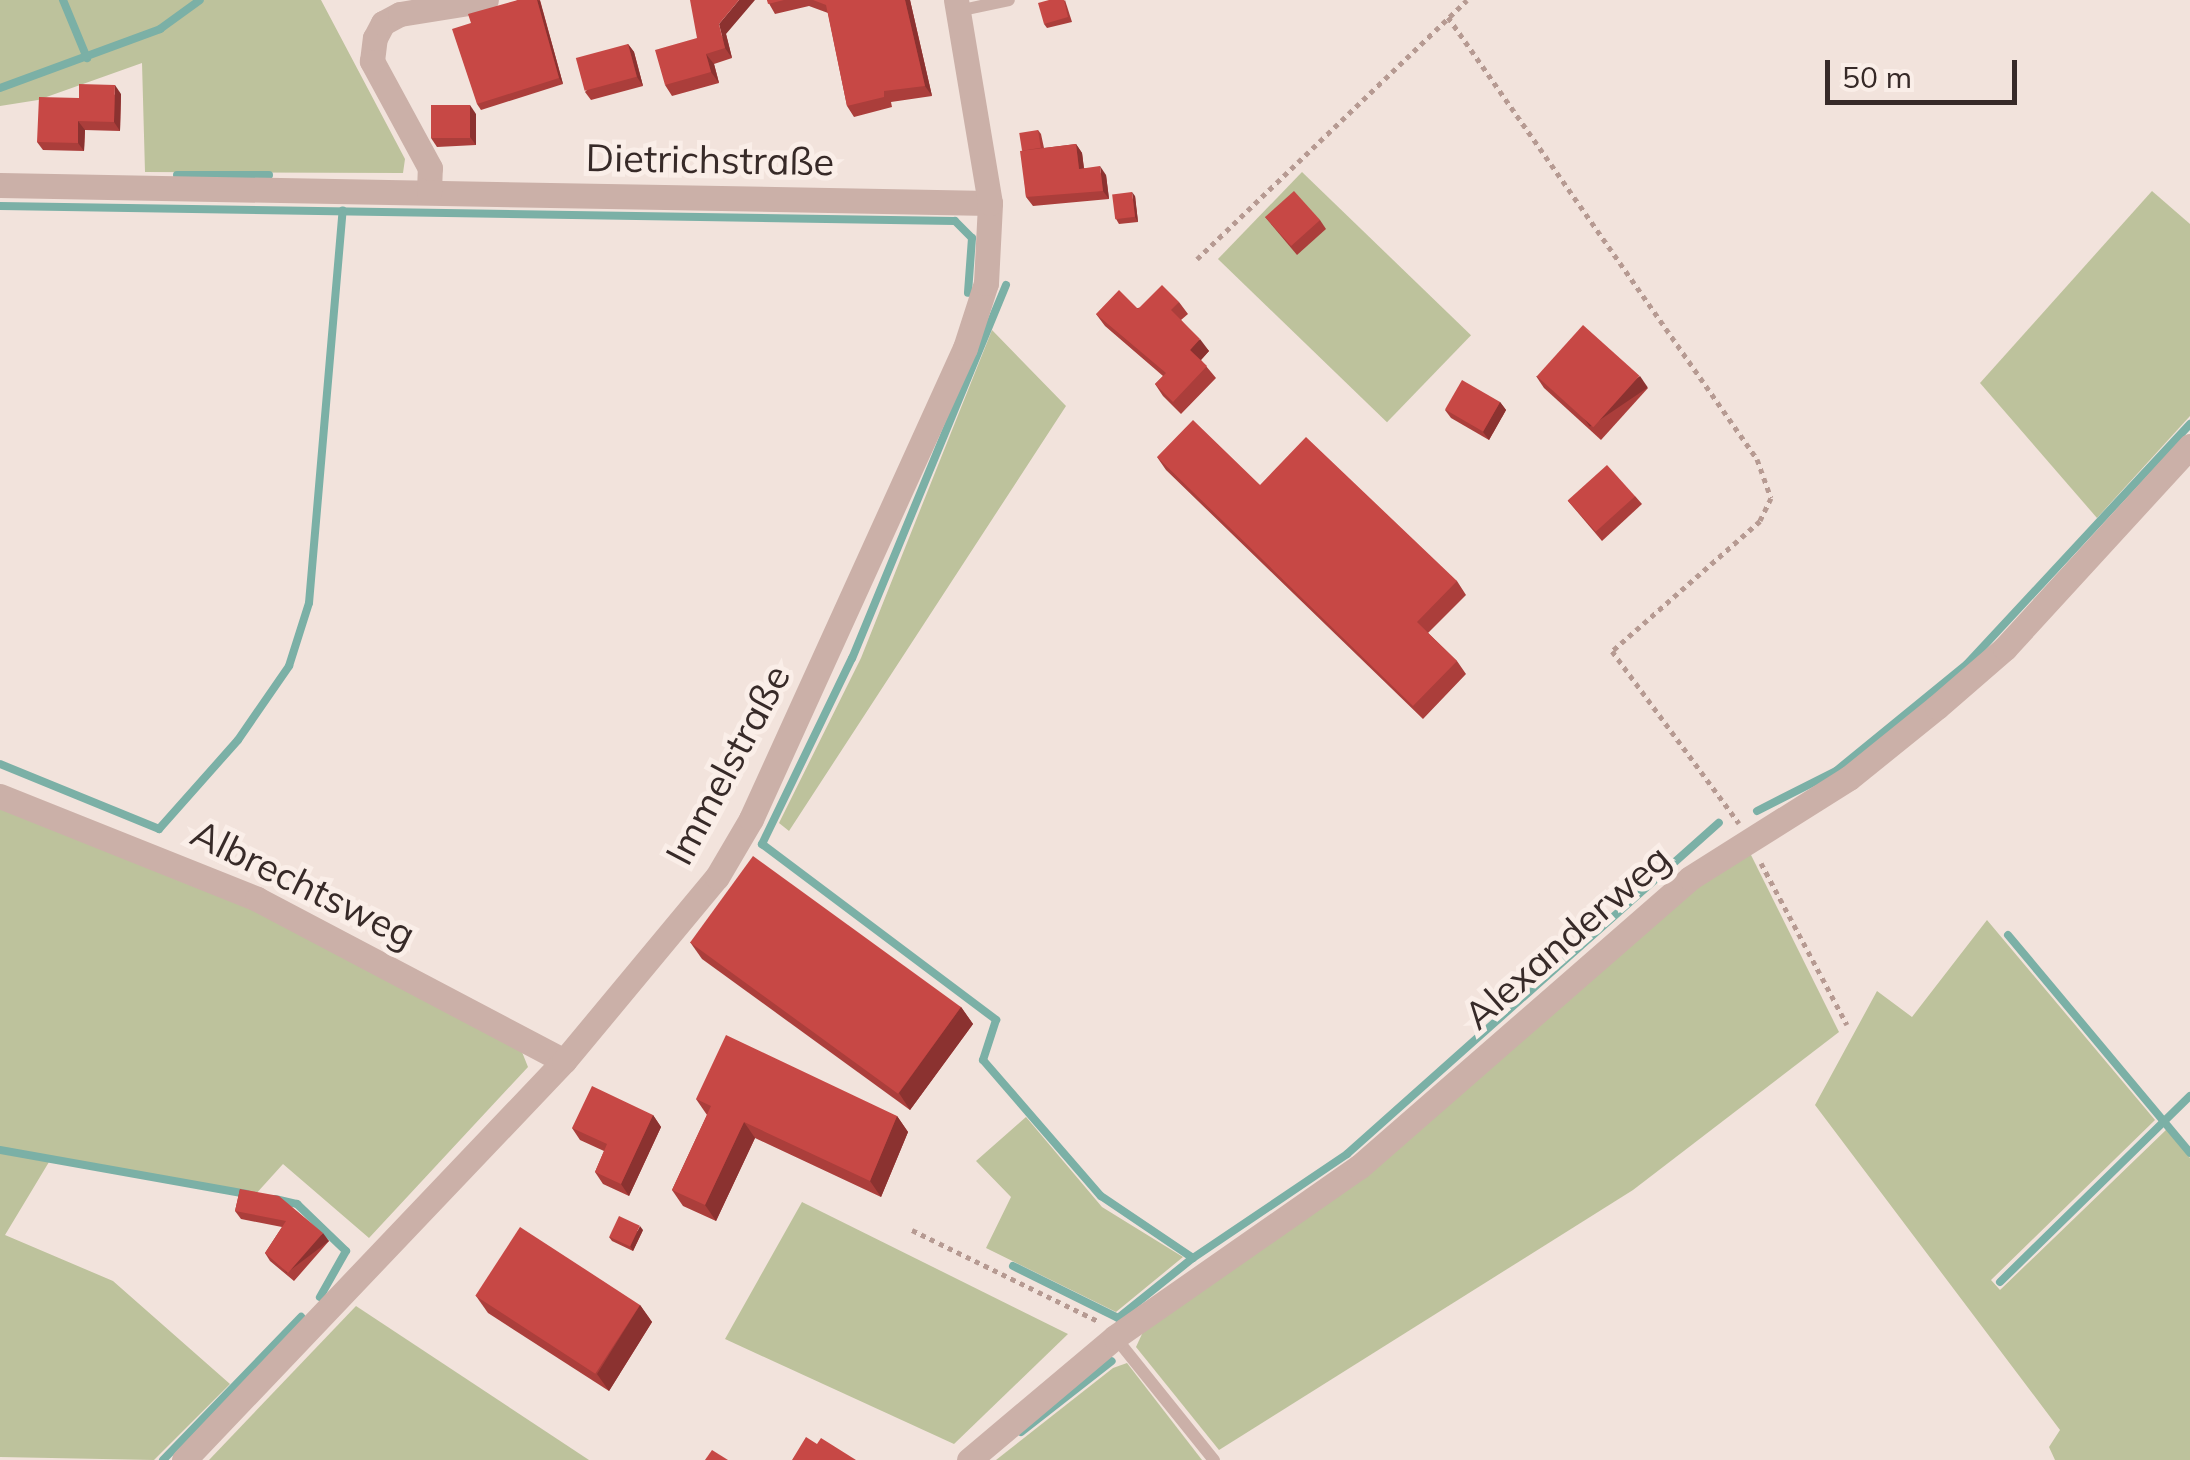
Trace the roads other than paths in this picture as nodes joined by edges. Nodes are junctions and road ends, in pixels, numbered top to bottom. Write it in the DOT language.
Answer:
graph roads {
  1 [pos="486,0"];
  2 [pos="1008,0"];
  3 [pos="957,6"];
  4 [pos="0,186"];
  5 [pos="429,192"];
  6 [pos="990,203"];
  7 [pos="2190,446"];
  8 [pos="0,796"];
  9 [pos="564,1062"];
  10 [pos="1115,1337"];
  11 [pos="184,1460"];
  12 [pos="969,1460"];
  13 [pos="1214,1460"];
  1 -- 5 [label="street"];
  2 -- 3 [label="lane"];
  3 -- 6 [label="street, Immelstraße"];
  4 -- 5 [label="street, Dietrichstraße"];
  5 -- 6 [label="street, Dietrichstraße"];
  6 -- 9 [label="street, Immelstraße"];
  7 -- 10 [label="street, Alexanderweg"];
  8 -- 9 [label="street, Albrechtsweg"];
  9 -- 11 [label="street, Immelstraße"];
  10 -- 12 [label="street, Alexanderweg"];
  10 -- 13 [label="lane"];
}
